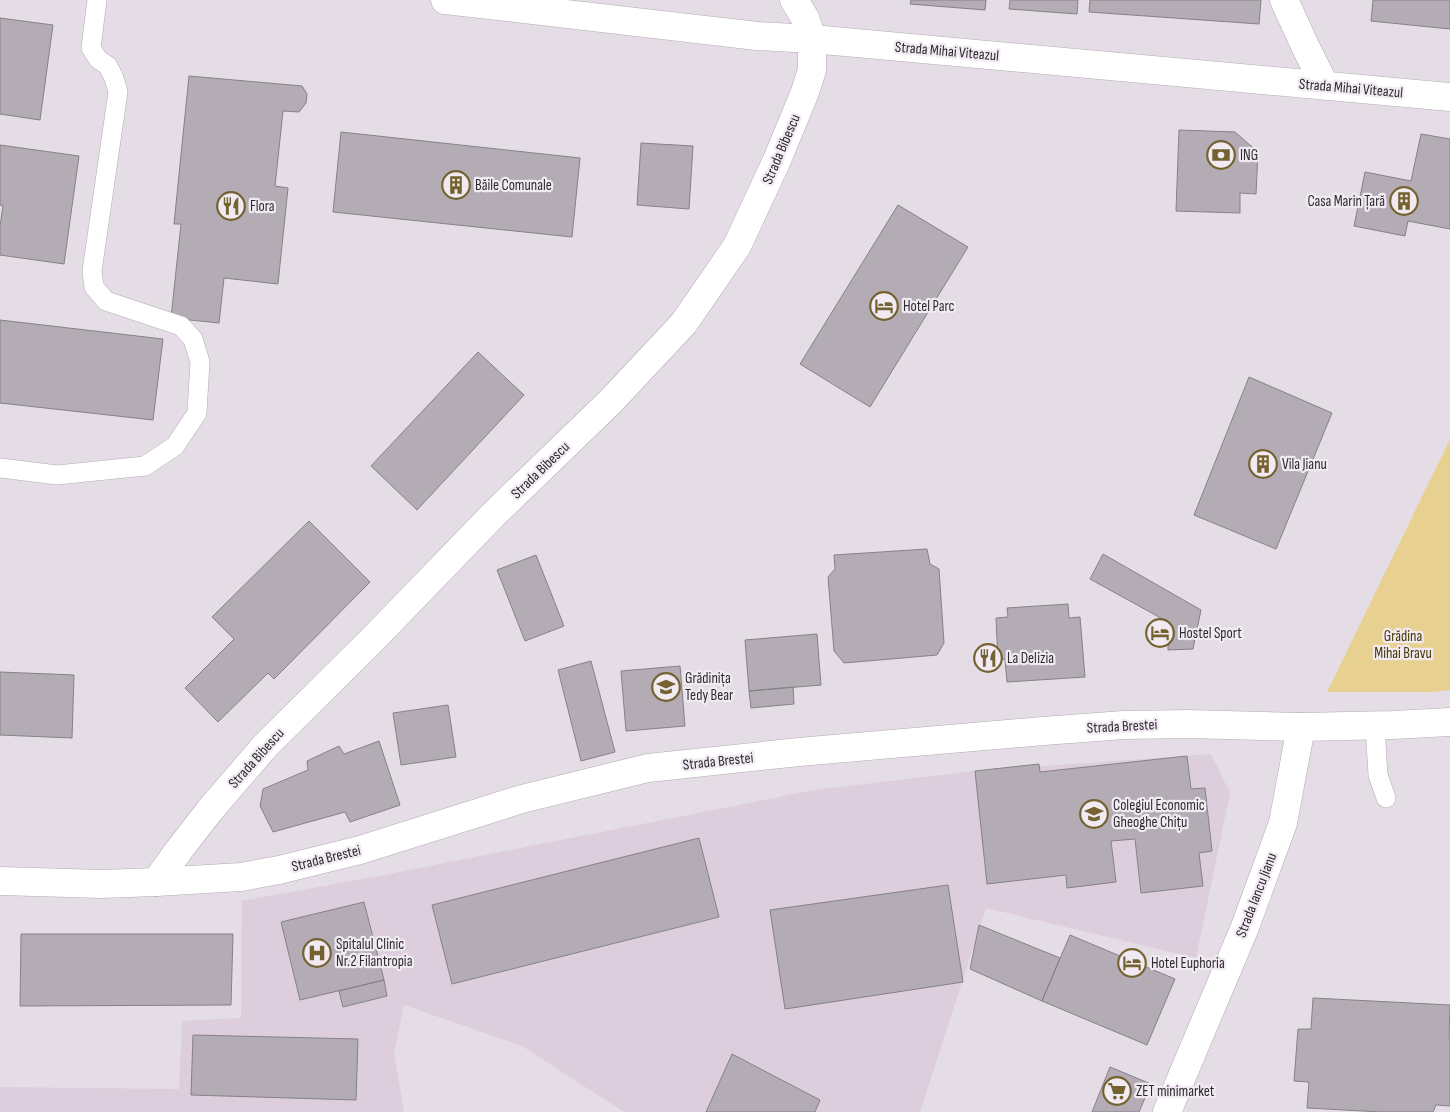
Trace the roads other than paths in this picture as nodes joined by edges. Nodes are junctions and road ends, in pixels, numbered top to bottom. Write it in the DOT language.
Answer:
graph roads {
  1 [pos="97,0"];
  2 [pos="446,0"];
  3 [pos="794,0"];
  4 [pos="1284,0"];
  5 [pos="812,39"];
  6 [pos="1325,86"];
  7 [pos="1450,97"];
  8 [pos="0,468"];
  9 [pos="1450,722"];
  10 [pos="1375,726"];
  11 [pos="1301,728"];
  12 [pos="1386,798"];
  13 [pos="0,881"];
  14 [pos="156,882"];
  15 [pos="1167,1112"];
  1 -- 8 [label="lane"];
  2 -- 5 [label="street, Strada Mihai Viteazul"];
  3 -- 5 [label="street, Strada Bibescu"];
  4 -- 6 [label="street"];
  5 -- 6 [label="street, Strada Mihai Viteazul"];
  5 -- 14 [label="street, Strada Bibescu"];
  6 -- 7 [label="street, Strada Mihai Viteazul"];
  9 -- 10 [label="street, Strada Brestei"];
  10 -- 11 [label="street, Strada Brestei"];
  10 -- 12 [label="lane"];
  11 -- 14 [label="street, Strada Brestei"];
  11 -- 15 [label="street, Strada Iancu Jianu"];
  13 -- 14 [label="street, Strada Brestei"];
}
